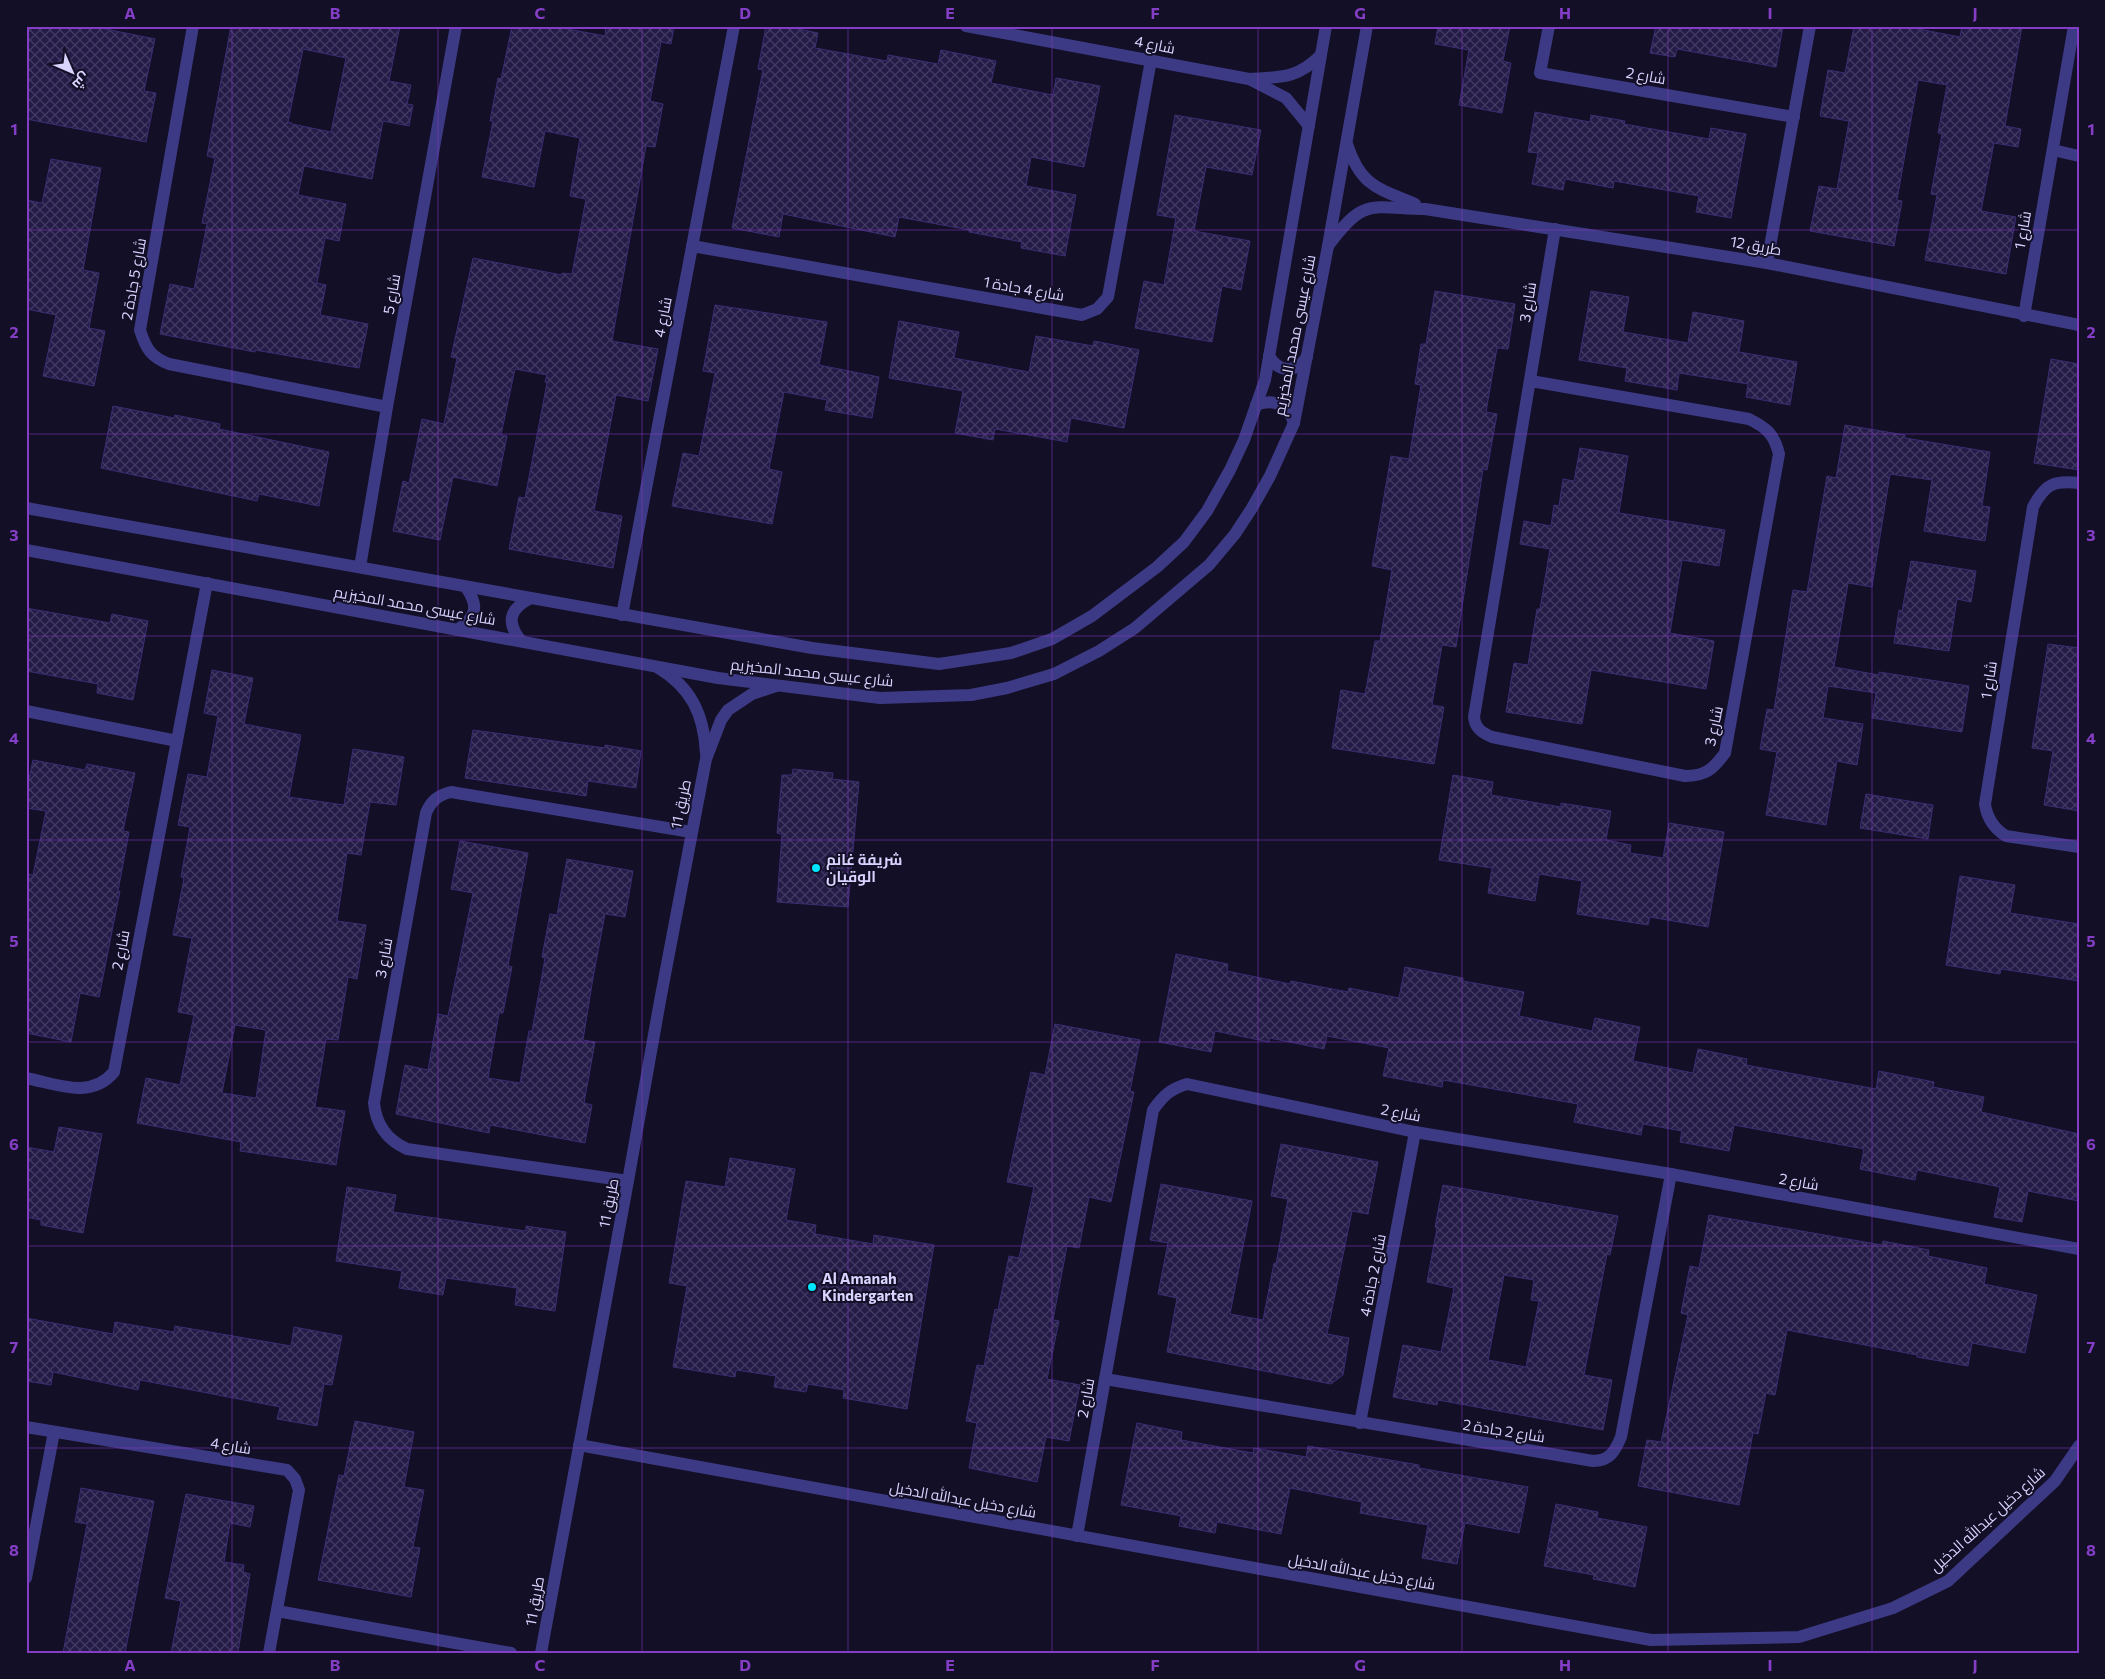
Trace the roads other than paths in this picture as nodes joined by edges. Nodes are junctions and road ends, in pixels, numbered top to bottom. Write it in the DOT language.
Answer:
graph roads {
  1 [pos="193,26"];
  2 [pos="456,26"];
  3 [pos="734,26"];
  4 [pos="966,26"];
  5 [pos="1326,26"];
  6 [pos="1367,26"];
  7 [pos="1549,26"];
  8 [pos="1810,26"];
  9 [pos="2074,26"];
  10 [pos="1321,55"];
  11 [pos="1151,60"];
  12 [pos="1249,79"];
  13 [pos="1794,117"];
  14 [pos="1309,126"];
  15 [pos="1346,144"];
  16 [pos="2053,150"];
  17 [pos="2079,156"];
  18 [pos="1425,209"];
  19 [pos="1555,228"];
  20 [pos="692,246"];
  21 [pos="1328,246"];
  22 [pos="1767,263"];
  23 [pos="2024,316"];
  24 [pos="2079,326"];
  25 [pos="1269,356"];
  26 [pos="1307,357"];
  27 [pos="1531,381"];
  28 [pos="1256,405"];
  29 [pos="387,407"];
  30 [pos="1294,423"];
  31 [pos="2079,484"];
  32 [pos="26,508"];
  33 [pos="26,550"];
  34 [pos="360,567"];
  35 [pos="207,583"];
  36 [pos="466,587"];
  37 [pos="531,598"];
  38 [pos="622,614"];
  39 [pos="457,630"];
  40 [pos="521,641"];
  41 [pos="655,666"];
  42 [pos="777,686"];
  43 [pos="26,711"];
  44 [pos="177,741"];
  45 [pos="706,759"];
  46 [pos="691,832"];
  47 [pos="2079,847"];
  48 [pos="26,1078"];
  49 [pos="1415,1132"];
  50 [pos="1671,1174"];
  51 [pos="628,1181"];
  52 [pos="2079,1249"];
  53 [pos="1105,1379"];
  54 [pos="1360,1423"];
  55 [pos="26,1427"];
  56 [pos="54,1432"];
  57 [pos="579,1445"];
  58 [pos="2079,1446"];
  59 [pos="1077,1536"];
  60 [pos="26,1578"];
  61 [pos="277,1611"];
  62 [pos="269,1653"];
  63 [pos="512,1653"];
  64 [pos="541,1653"];
  1 -- 29 [label="street, شارع 5 جادة 2"];
  2 -- 29 [label="street, شارع 5"];
  3 -- 20 [label="street, شارع 4"];
  4 -- 11 [label="street, شارع 4"];
  5 -- 10 [label="street, شارع عيسى محمد المخيزيم"];
  6 -- 15 [label="street, شارع عيسى محمد المخيزيم"];
  7 -- 13 [label="street, شارع 2"];
  8 -- 13 [label="street"];
  9 -- 16 [label="street, شارع 1"];
  10 -- 12 [label="street, شارع 4"];
  10 -- 14 [label="street, شارع عيسى محمد المخيزيم"];
  11 -- 12 [label="street, شارع 4"];
  11 -- 20 [label="street, شارع 4 جادة 1"];
  12 -- 14 [label="street, شارع 4"];
  13 -- 22 [label="street"];
  14 -- 25 [label="street, شارع عيسى محمد المخيزيم"];
  15 -- 18 [label="street, طريق 12"];
  15 -- 21 [label="street, شارع عيسى محمد المخيزيم"];
  16 -- 17 [label="street"];
  16 -- 23 [label="street, شارع 1"];
  18 -- 19 [label="street, طريق 12"];
  18 -- 21 [label="street, طريق 12"];
  19 -- 22 [label="street, طريق 12"];
  19 -- 27 [label="street, شارع 3"];
  20 -- 38 [label="street, شارع 4"];
  21 -- 26 [label="street, شارع عيسى محمد المخيزيم"];
  22 -- 23 [label="street, طريق 12"];
  23 -- 24 [label="street, طريق 12"];
  25 -- 26 [label="street"];
  25 -- 28 [label="street, شارع عيسى محمد المخيزيم"];
  26 -- 30 [label="street, شارع عيسى محمد المخيزيم"];
  27 -- 27 [label="street, شارع 3"];
  28 -- 30 [label="street"];
  28 -- 38 [label="street, شارع عيسى محمد المخيزيم"];
  29 -- 34 [label="street, شارع 5"];
  30 -- 42 [label="street, شارع عيسى محمد المخيزيم"];
  31 -- 47 [label="street, شارع 1"];
  32 -- 34 [label="street, شارع عيسى محمد المخيزيم"];
  33 -- 35 [label="street, شارع عيسى محمد المخيزيم"];
  34 -- 36 [label="street, شارع عيسى محمد المخيزيم"];
  35 -- 39 [label="street, شارع عيسى محمد المخيزيم"];
  35 -- 44 [label="street, شارع 2"];
  36 -- 37 [label="street, شارع عيسى محمد المخيزيم"];
  36 -- 39 [label="street"];
  37 -- 38 [label="street, شارع عيسى محمد المخيزيم"];
  37 -- 40 [label="street"];
  39 -- 40 [label="street, شارع عيسى محمد المخيزيم"];
  40 -- 41 [label="street, شارع عيسى محمد المخيزيم"];
  41 -- 42 [label="street, شارع عيسى محمد المخيزيم"];
  41 -- 45 [label="street, طريق 11"];
  42 -- 45 [label="street, طريق 11"];
  43 -- 44 [label="street"];
  44 -- 48 [label="street, شارع 2"];
  45 -- 46 [label="street, طريق 11"];
  46 -- 51 [label="street, طريق 11"];
  46 -- 51 [label="street, شارع 3"];
  49 -- 50 [label="street, شارع 2"];
  49 -- 53 [label="street, شارع 2"];
  49 -- 54 [label="street, شارع 2 جادة 4"];
  50 -- 52 [label="street, شارع 2"];
  50 -- 54 [label="street, شارع 2 جادة 2"];
  51 -- 57 [label="street, طريق 11"];
  53 -- 54 [label="street, شارع 2 جادة 2"];
  53 -- 59 [label="street, شارع 2"];
  55 -- 56 [label="street, شارع 4"];
  56 -- 60 [label="street"];
  56 -- 61 [label="street, شارع 4"];
  57 -- 59 [label="street, شارع دخيل عبدالله الدخيل"];
  57 -- 64 [label="street, طريق 11"];
  58 -- 59 [label="street, شارع دخيل عبدالله الدخيل"];
  61 -- 62 [label="street, شارع 4"];
  61 -- 63 [label="street"];
}
